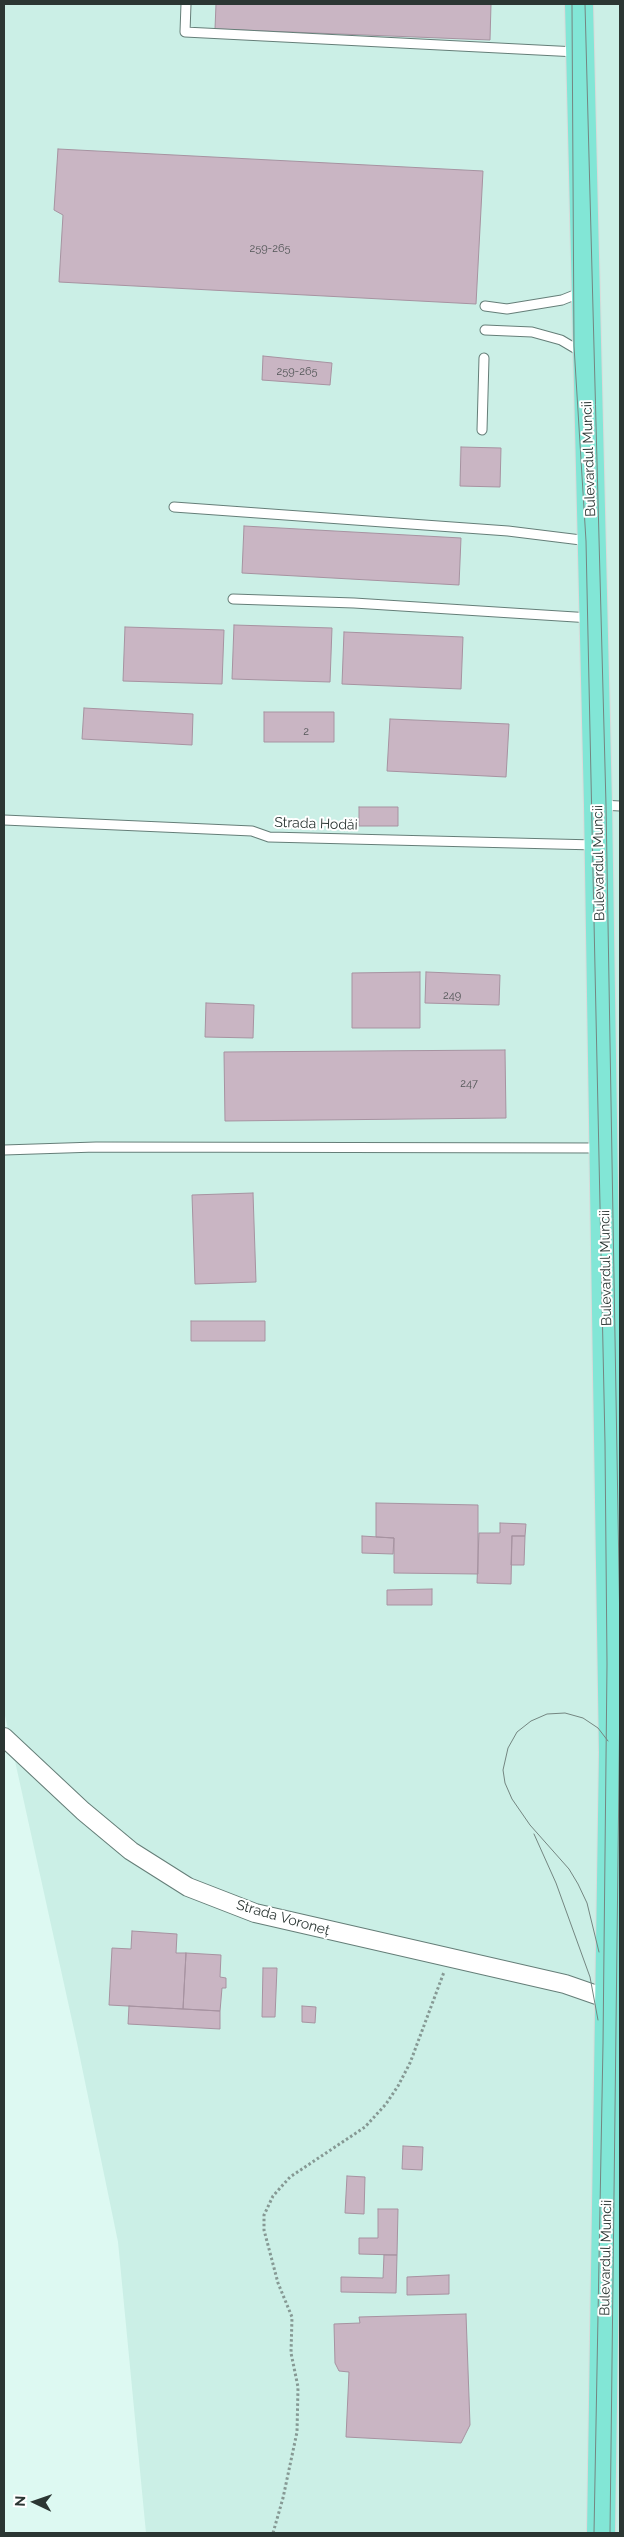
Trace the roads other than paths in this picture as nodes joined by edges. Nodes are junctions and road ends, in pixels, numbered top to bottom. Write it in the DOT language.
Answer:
graph roads {
  1 [pos="186,4"];
  2 [pos="579,4"];
  3 [pos="580,52"];
  4 [pos="584,291"];
  5 [pos="485,306"];
  6 [pos="485,330"];
  7 [pos="586,355"];
  8 [pos="484,358"];
  9 [pos="482,430"];
  10 [pos="174,507"];
  11 [pos="592,541"];
  12 [pos="233,598"];
  13 [pos="594,618"];
  14 [pos="609,805"];
  15 [pos="4,820"];
  16 [pos="599,845"];
  17 [pos="604,1148"];
  18 [pos="4,1150"];
  19 [pos="615,1557"];
  20 [pos="4,1737"];
  21 [pos="616,2001"];
  22 [pos="600,2533"];
  1 -- 3 [label="lane"];
  2 -- 3 [label="main road, Bulevardul Muncii"];
  3 -- 4 [label="main road, Bulevardul Muncii"];
  4 -- 5 [label="lane"];
  4 -- 7 [label="main road, Bulevardul Muncii"];
  6 -- 7 [label="lane"];
  7 -- 11 [label="main road, Bulevardul Muncii"];
  8 -- 9 [label="lane"];
  10 -- 11 [label="lane"];
  11 -- 13 [label="main road, Bulevardul Muncii"];
  12 -- 13 [label="lane"];
  13 -- 14 [label="main road, Bulevardul Muncii"];
  14 -- 16 [label="main road, Bulevardul Muncii"];
  15 -- 16 [label="lane, Strada Hodăi"];
  16 -- 17 [label="main road, Bulevardul Muncii"];
  17 -- 18 [label="lane"];
  17 -- 19 [label="main road, Bulevardul Muncii"];
  19 -- 21 [label="main road, Bulevardul Muncii"];
  20 -- 21 [label="street, Strada Voroneț"];
  21 -- 22 [label="main road, Bulevardul Muncii"];
}
